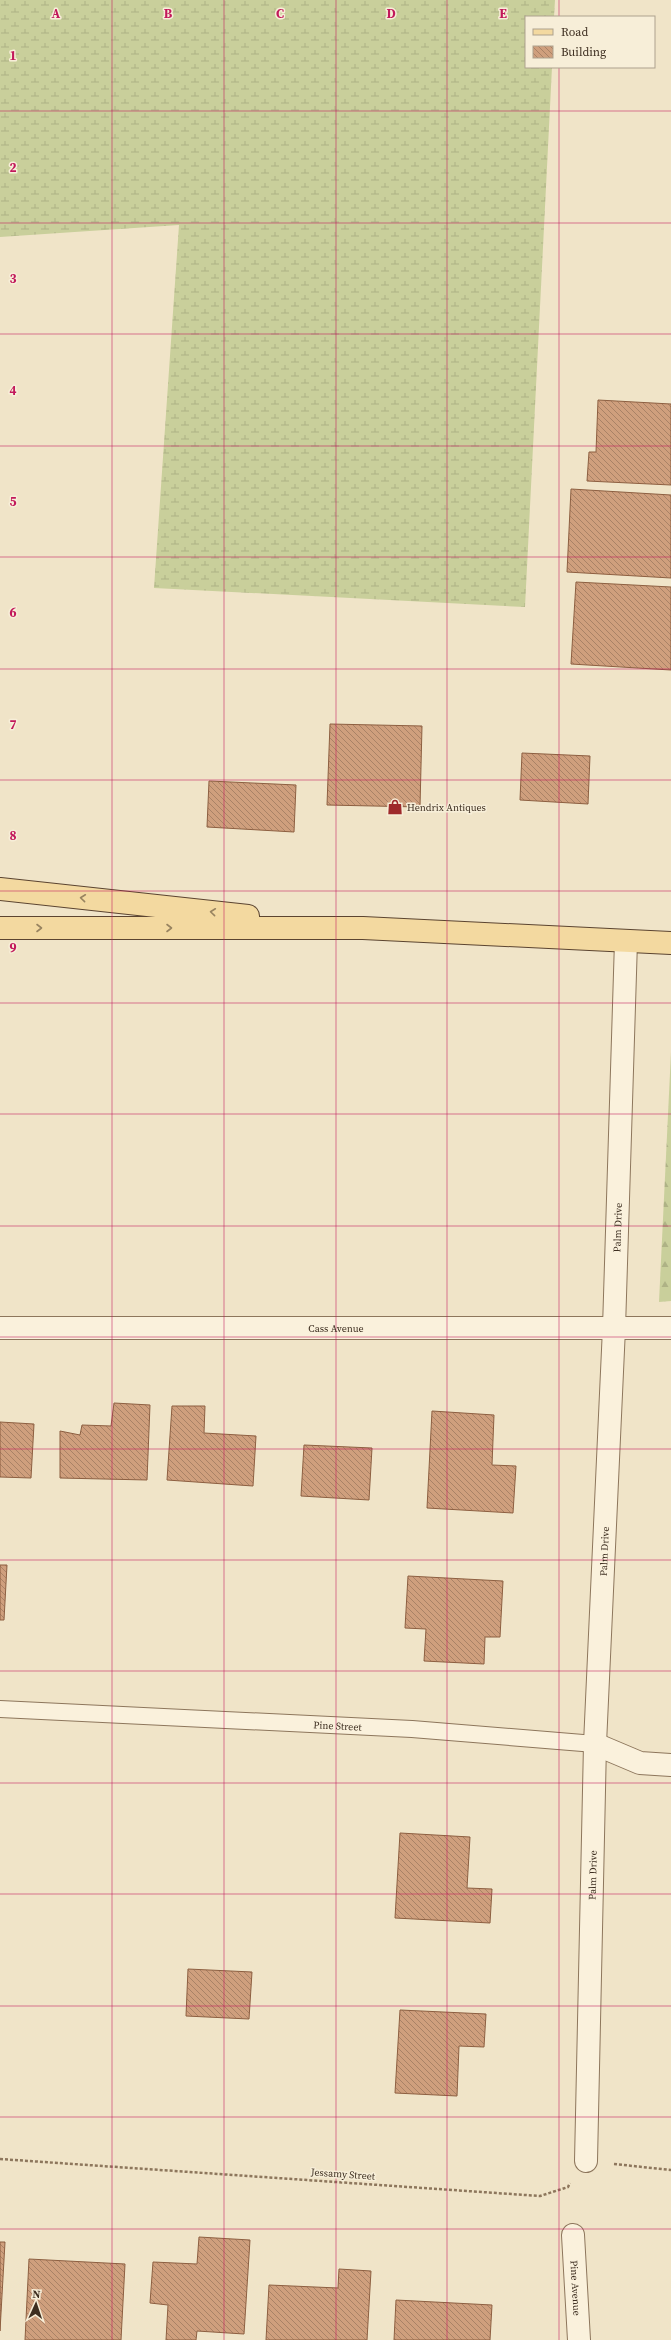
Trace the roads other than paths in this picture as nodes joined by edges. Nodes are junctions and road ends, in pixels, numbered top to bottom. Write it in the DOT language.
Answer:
graph roads {
  1 [pos="0,889"];
  2 [pos="0,928"];
  3 [pos="363,928"];
  4 [pos="626,941"];
  5 [pos="671,943"];
  6 [pos="0,1328"];
  7 [pos="614,1328"];
  8 [pos="671,1328"];
  9 [pos="0,1709"];
  10 [pos="595,1744"];
  11 [pos="671,1765"];
  12 [pos="586,2161"];
  13 [pos="573,2235"];
  14 [pos="579,2340"];
  3 -- 1 [label="main road, one-way"];
  2 -- 3 [label="main road, one-way"];
  3 -- 4 [label="main road"];
  4 -- 5 [label="main road"];
  4 -- 7 [label="street, Palm Drive"];
  6 -- 7 [label="street, Cass Avenue"];
  7 -- 8 [label="street, Cass Avenue"];
  7 -- 10 [label="street, Palm Drive"];
  9 -- 10 [label="lane, Pine Street"];
  10 -- 11 [label="street, Pine Street"];
  10 -- 12 [label="street, Palm Drive"];
  13 -- 14 [label="street, Pine Avenue"];
}
